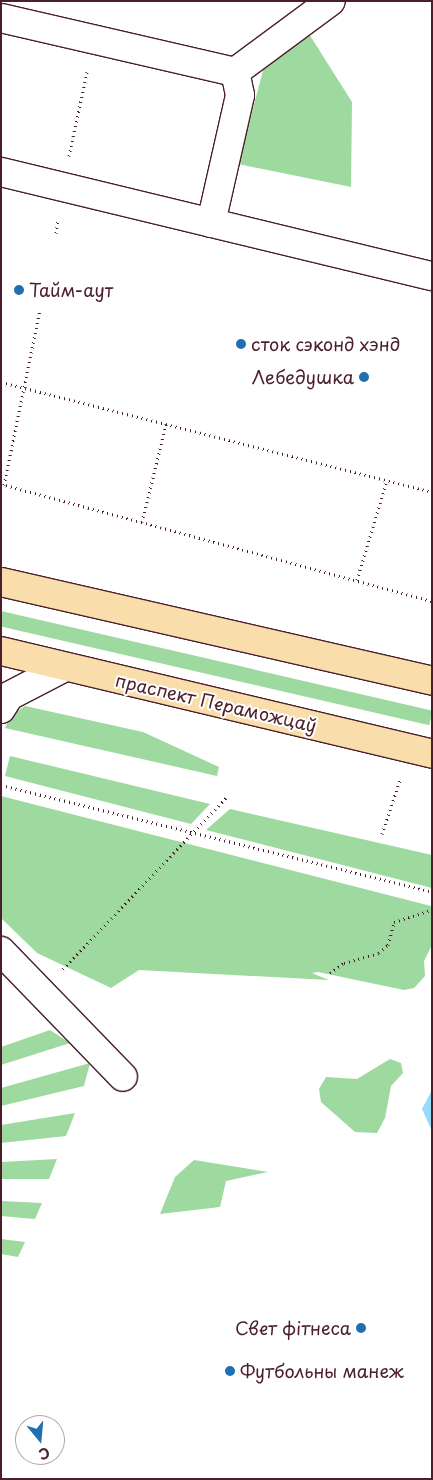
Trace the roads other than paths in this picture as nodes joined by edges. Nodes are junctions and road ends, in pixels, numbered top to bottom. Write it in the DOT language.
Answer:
graph roads {
  1 [pos="331,1"];
  2 [pos="1,18"];
  3 [pos="235,72"];
  4 [pos="1,172"];
  5 [pos="211,223"];
  6 [pos="432,276"];
  7 [pos="1,582"];
  8 [pos="1,651"];
  9 [pos="65,667"];
  10 [pos="432,681"];
  11 [pos="1,710"];
  12 [pos="421,751"];
  13 [pos="1,951"];
  14 [pos="123,1077"];
  1 -- 3 [label="lane"];
  2 -- 3 [label="lane"];
  3 -- 5 [label="lane"];
  4 -- 5 [label="lane"];
  5 -- 6 [label="lane"];
  7 -- 10 [label="main road"];
  8 -- 9 [label="main road, праспект Пераможцаў"];
  9 -- 11 [label="lane"];
  9 -- 12 [label="main road, праспект Пераможцаў"];
  13 -- 14 [label="lane"];
}
